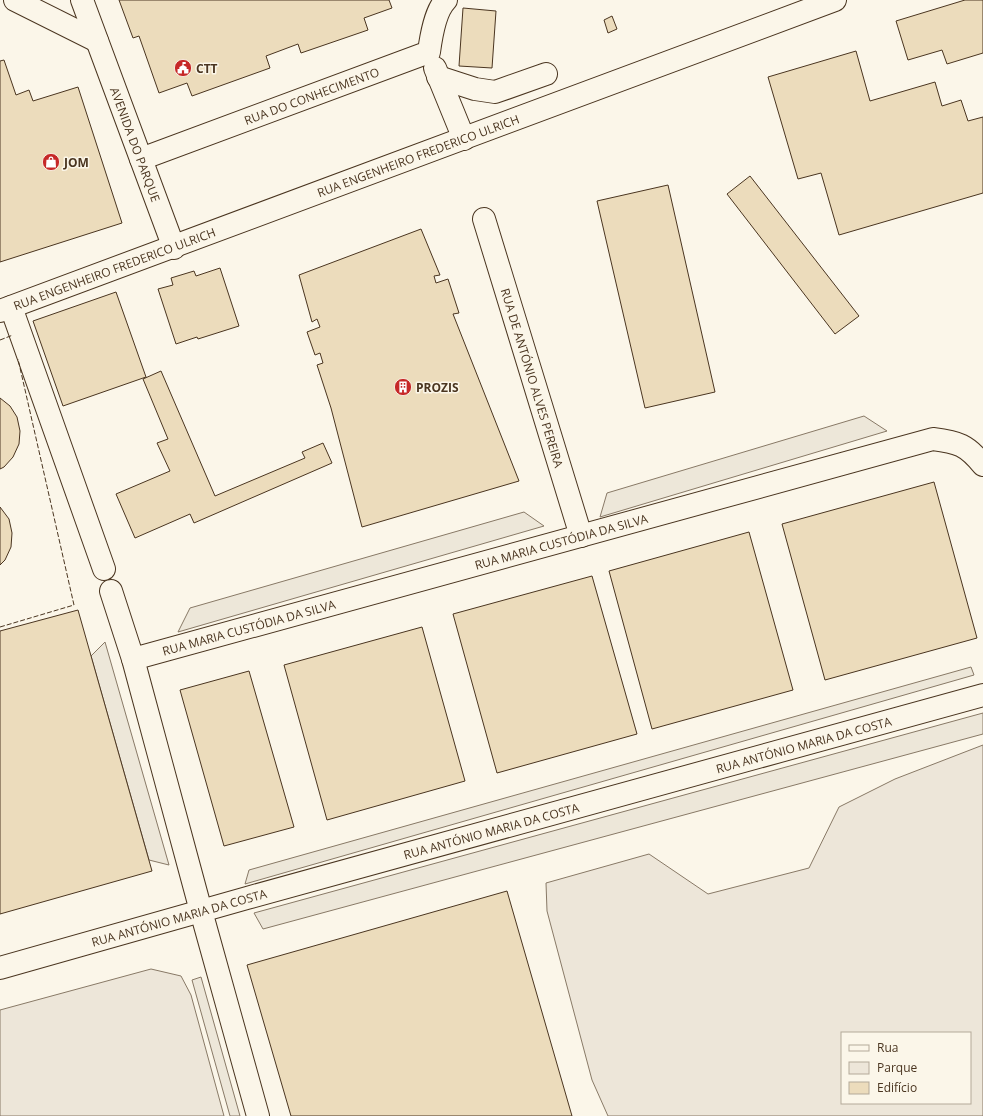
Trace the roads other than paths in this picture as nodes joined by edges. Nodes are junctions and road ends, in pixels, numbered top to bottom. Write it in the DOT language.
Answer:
graph roads {
  1 [pos="15,0"];
  2 [pos="82,0"];
  3 [pos="446,0"];
  4 [pos="835,0"];
  5 [pos="97,41"];
  6 [pos="429,52"];
  7 [pos="546,74"];
  8 [pos="438,77"];
  9 [pos="464,139"];
  10 [pos="141,159"];
  11 [pos="484,219"];
  12 [pos="174,248"];
  13 [pos="6,309"];
  14 [pos="983,465"];
  15 [pos="581,536"];
  16 [pos="104,569"];
  17 [pos="112,590"];
  18 [pos="133,659"];
  19 [pos="983,695"];
  20 [pos="200,911"];
  21 [pos="0,968"];
  22 [pos="258,1116"];
  1 -- 5 [label="street"];
  2 -- 5 [label="street, AVENIDA DO PARQUE"];
  3 -- 6 [label="street"];
  4 -- 9 [label="street, RUA ENGENHEIRO FREDERICO ULRICH"];
  5 -- 10 [label="street, AVENIDA DO PARQUE"];
  6 -- 8 [label="street"];
  6 -- 10 [label="street, RUA DO CONHECIMENTO"];
  7 -- 8 [label="street"];
  8 -- 9 [label="street"];
  9 -- 12 [label="street, RUA ENGENHEIRO FREDERICO ULRICH"];
  10 -- 12 [label="street, AVENIDA DO PARQUE"];
  11 -- 15 [label="street, RUA DE ANTÓNIO ALVES PEREIRA"];
  12 -- 13 [label="street, RUA ENGENHEIRO FREDERICO ULRICH"];
  13 -- 16 [label="street"];
  14 -- 15 [label="street, RUA MARIA CUSTÓDIA DA SILVA"];
  15 -- 18 [label="street, RUA MARIA CUSTÓDIA DA SILVA"];
  17 -- 18 [label="street"];
  18 -- 20 [label="street"];
  19 -- 20 [label="street, RUA ANTÓNIO MARIA DA COSTA"];
  20 -- 21 [label="street, RUA ANTÓNIO MARIA DA COSTA"];
  20 -- 22 [label="street"];
}
